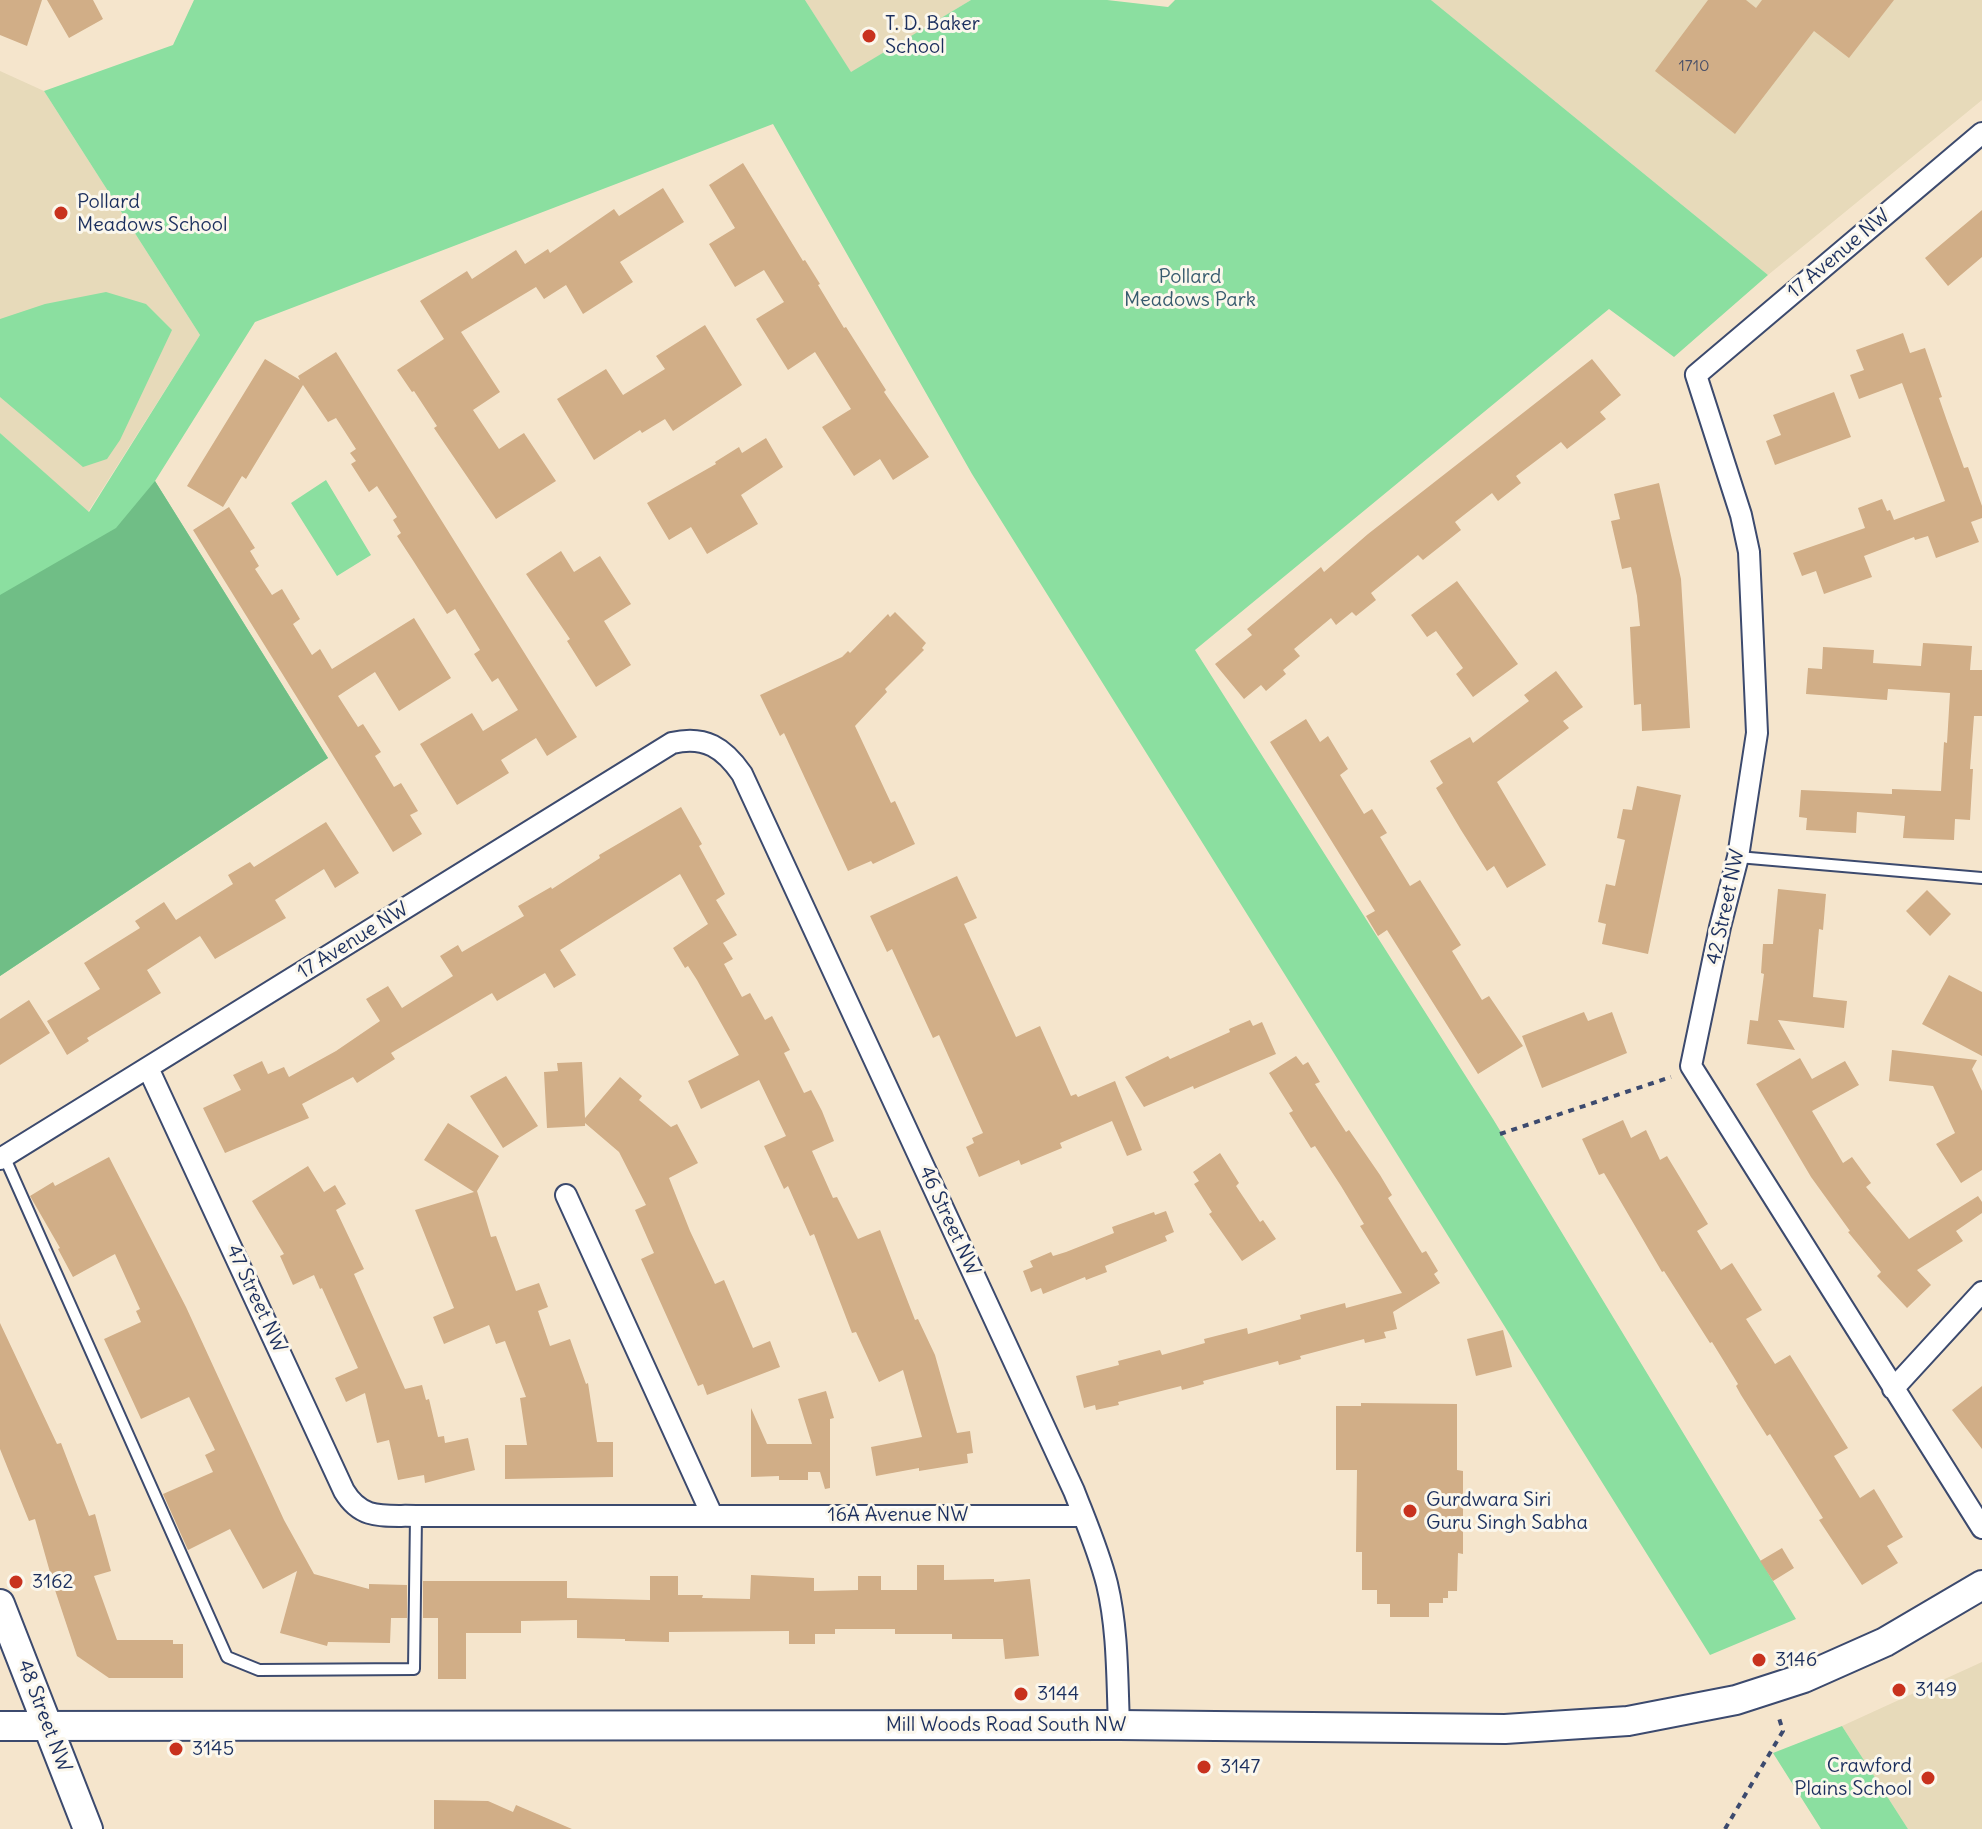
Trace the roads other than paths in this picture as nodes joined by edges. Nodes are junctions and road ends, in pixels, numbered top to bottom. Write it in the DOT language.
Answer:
graph roads {
  1 [pos="1982,133"];
  2 [pos="1696,375"];
  3 [pos="710,742"];
  4 [pos="1738,857"];
  5 [pos="1982,878"];
  6 [pos="148,1068"];
  7 [pos="2,1158"];
  8 [pos="566,1195"];
  9 [pos="1982,1292"];
  10 [pos="1893,1389"];
  11 [pos="379,1515"];
  12 [pos="712,1515"];
  13 [pos="416,1516"];
  14 [pos="1083,1516"];
  15 [pos="1982,1528"];
  16 [pos="1982,1585"];
  17 [pos="0,1604"];
  18 [pos="1119,1725"];
  19 [pos="0,1726"];
  20 [pos="49,1726"];
  21 [pos="88,1829"];
  1 -- 2 [label="street, 17 Avenue NW"];
  2 -- 4 [label="street, 42 Street NW"];
  3 -- 6 [label="street, 17 Avenue NW"];
  3 -- 14 [label="street, 46 Street NW"];
  4 -- 5 [label="lane"];
  4 -- 10 [label="street, 42 Street NW"];
  6 -- 7 [label="street, 17 Avenue NW"];
  6 -- 11 [label="street, 47 Street NW"];
  7 -- 13 [label="lane"];
  8 -- 12 [label="street"];
  9 -- 10 [label="street"];
  10 -- 15 [label="street, 42 Street NW"];
  11 -- 13 [label="street, 16A Avenue NW"];
  12 -- 13 [label="street, 16A Avenue NW"];
  12 -- 14 [label="street, 16A Avenue NW"];
  14 -- 18 [label="street, 46 Street NW"];
  16 -- 18 [label="street, Mill Woods Road South NW"];
  17 -- 20 [label="street, 48 Street NW"];
  18 -- 20 [label="street, Mill Woods Road South NW"];
  19 -- 20 [label="street, Mill Woods Road South NW"];
  20 -- 21 [label="street, 48 Street NW"];
}
